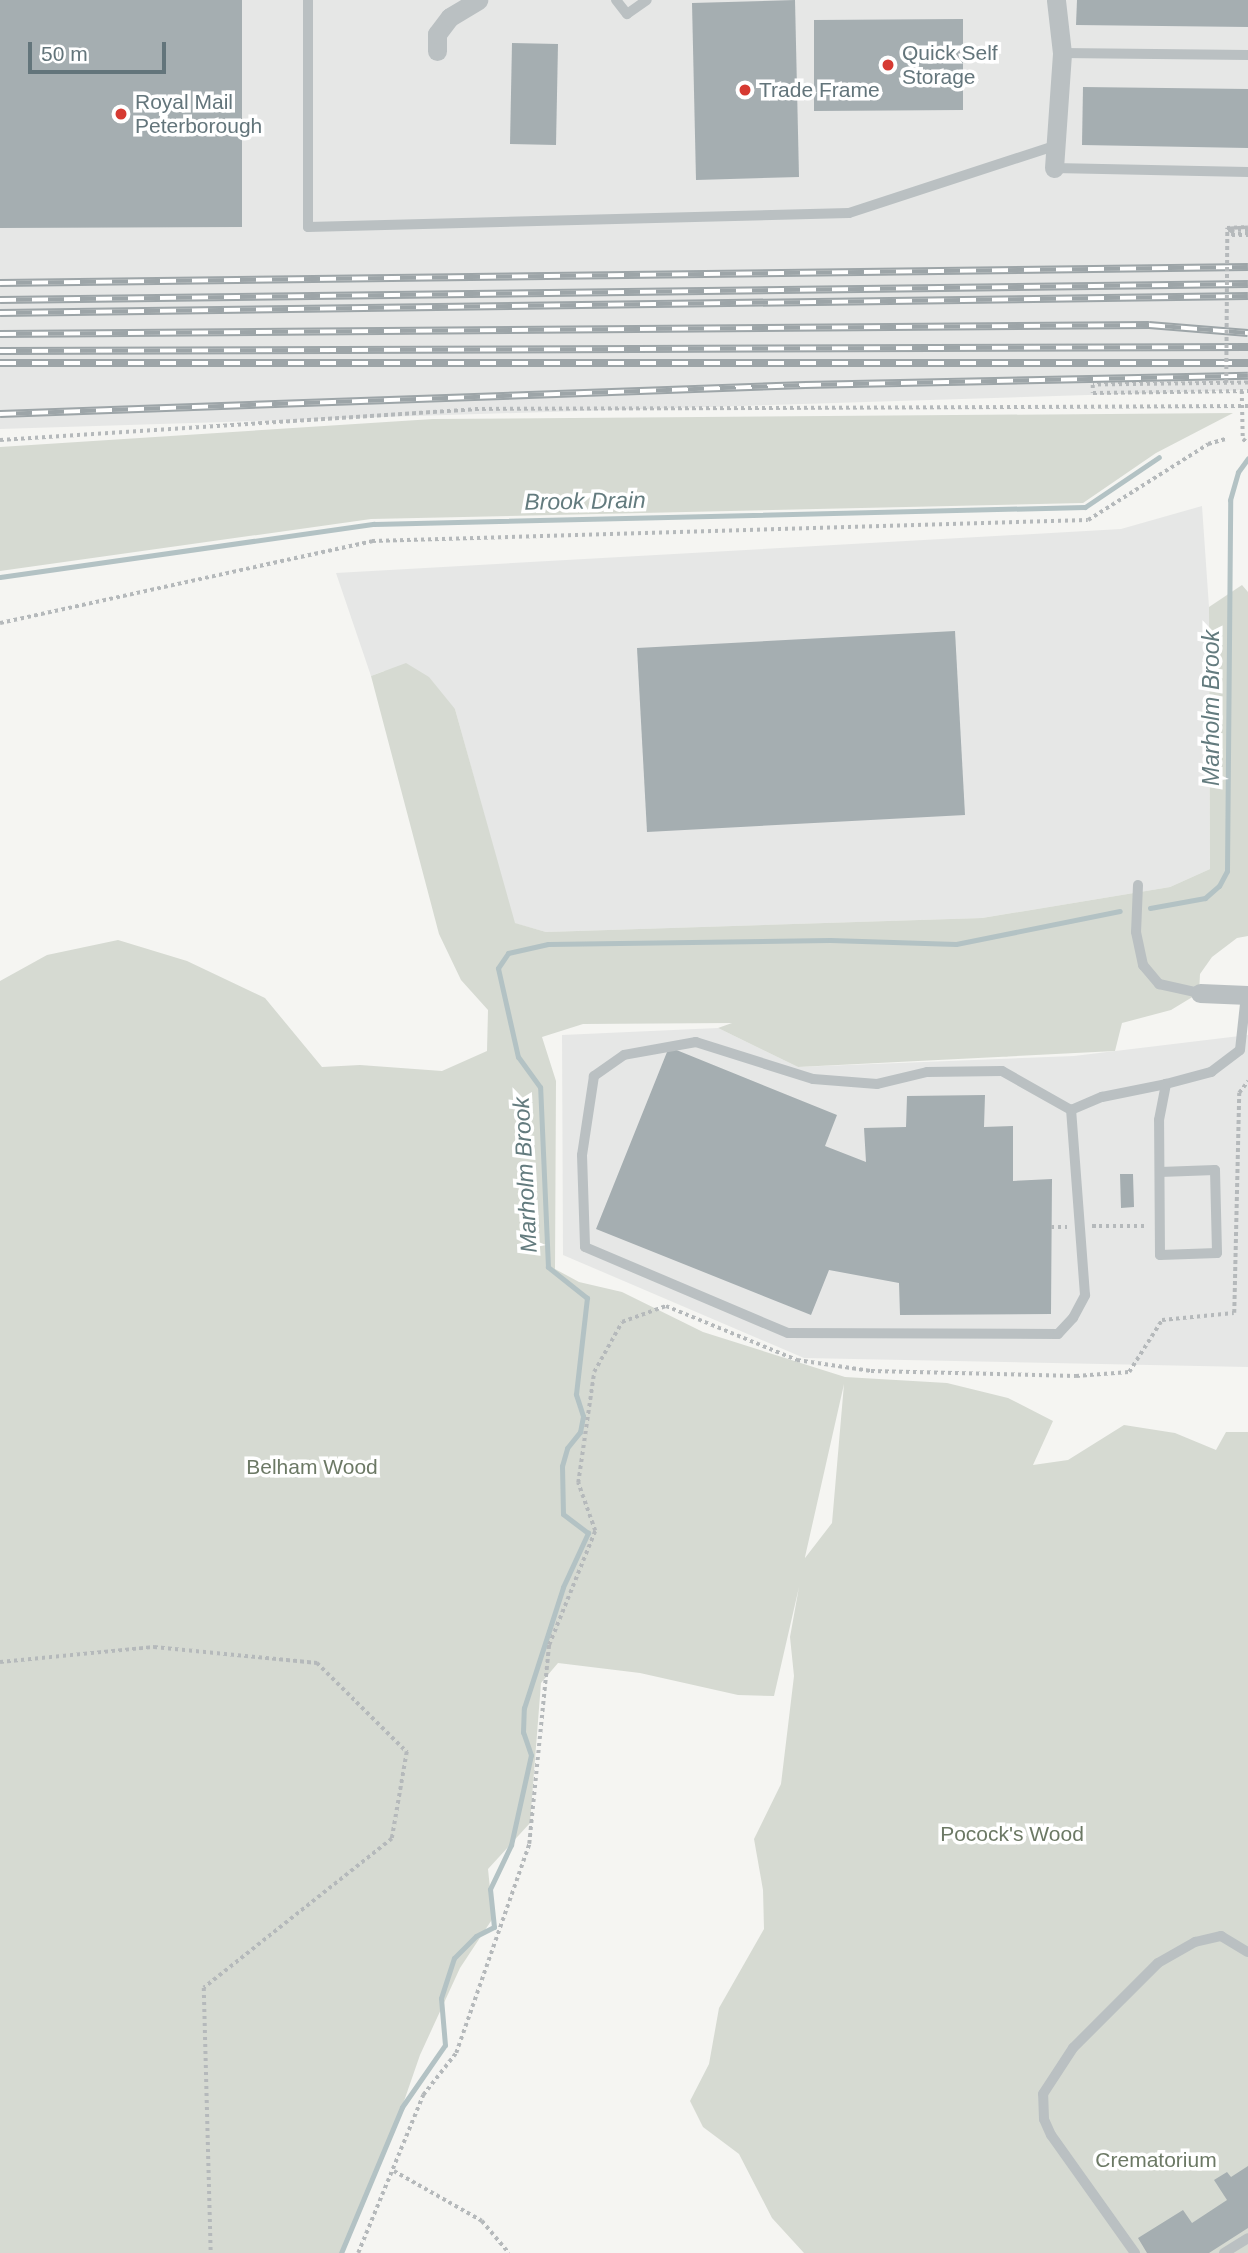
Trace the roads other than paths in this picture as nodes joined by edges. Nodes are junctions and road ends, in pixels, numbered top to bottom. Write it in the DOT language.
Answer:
graph roads {
  1 [pos="308,0"];
  2 [pos="478,0"];
  3 [pos="615,0"];
  4 [pos="647,0"];
  5 [pos="1056,0"];
  6 [pos="437,51"];
  7 [pos="1062,53"];
  8 [pos="1248,55"];
  9 [pos="1054,146"];
  10 [pos="1054,168"];
  11 [pos="1248,172"];
  12 [pos="1138,885"];
  13 [pos="1199,993"];
  14 [pos="1247,995"];
  15 [pos="1166,1084"];
  16 [pos="1071,1110"];
  17 [pos="1160,1172"];
  18 [pos="1248,1952"];
  19 [pos="1248,2238"];
  20 [pos="1135,2253"];
  21 [pos="1224,2253"];
  1 -- 9 [label="lane"];
  2 -- 6 [label="street"];
  3 -- 4 [label="lane"];
  5 -- 7 [label="street"];
  7 -- 8 [label="lane"];
  7 -- 9 [label="street"];
  9 -- 10 [label="street"];
  10 -- 11 [label="lane"];
  12 -- 13 [label="lane"];
  13 -- 14 [label="street"];
  14 -- 15 [label="lane"];
  15 -- 16 [label="lane"];
  15 -- 17 [label="lane"];
  16 -- 16 [label="lane"];
  17 -- 17 [label="lane"];
  18 -- 20 [label="lane"];
  19 -- 21 [label="lane"];
}
